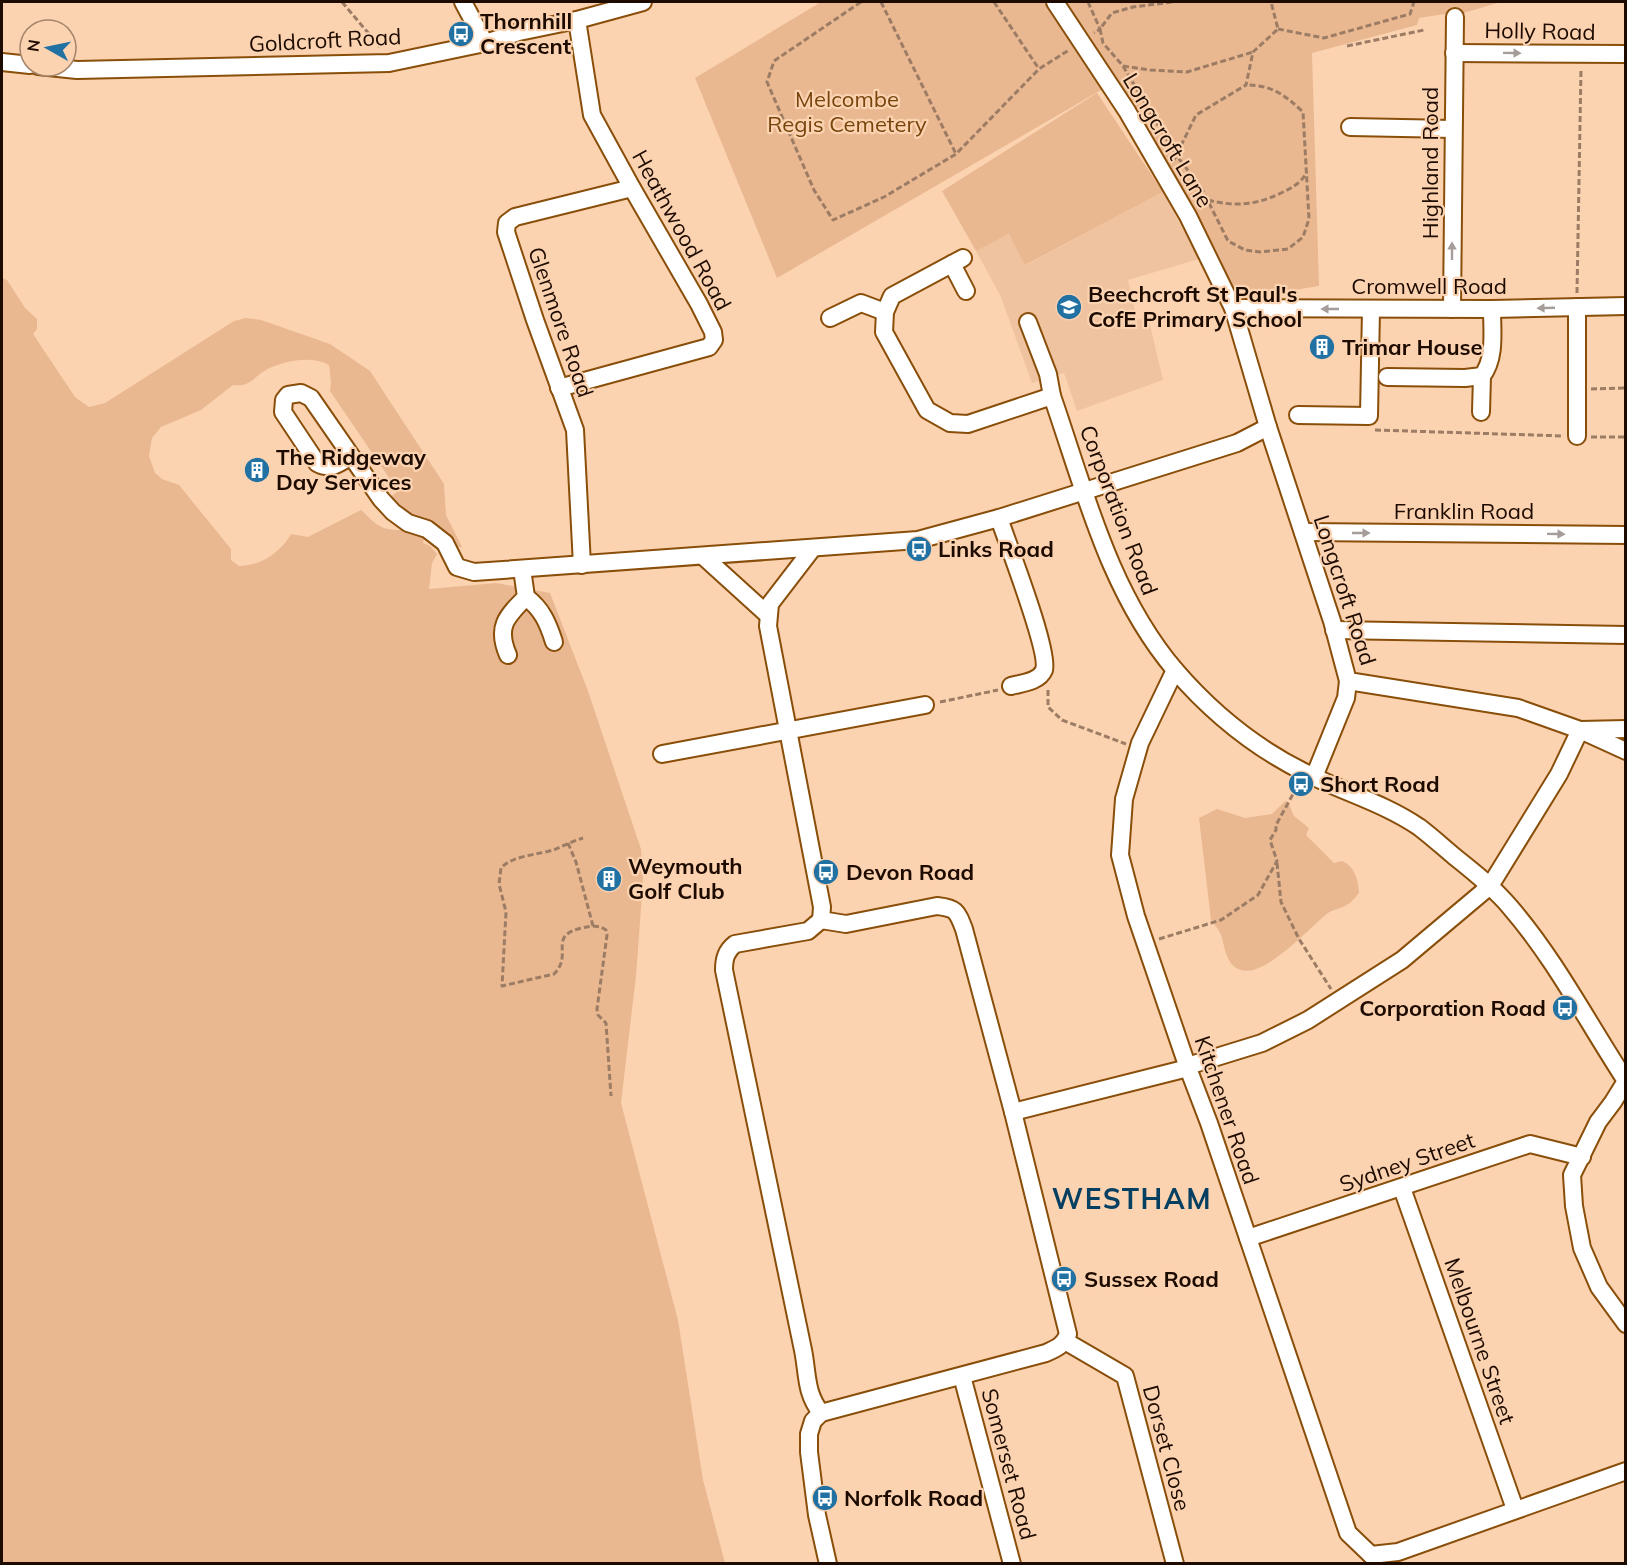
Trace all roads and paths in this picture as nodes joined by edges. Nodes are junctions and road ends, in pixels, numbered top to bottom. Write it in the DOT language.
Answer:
graph roads {
  1 [pos="342,2"];
  2 [pos="463,2"];
  3 [pos="643,2"];
  4 [pos="861,2"];
  5 [pos="881,2"];
  6 [pos="994,2"];
  7 [pos="1055,2"];
  8 [pos="1088,2"];
  9 [pos="1172,2"];
  10 [pos="1271,2"];
  11 [pos="1414,2"];
  12 [pos="1455,17"];
  13 [pos="577,20"];
  14 [pos="1100,29"];
  15 [pos="1278,29"];
  16 [pos="1424,30"];
  17 [pos="485,43"];
  18 [pos="1347,46"];
  19 [pos="1253,52"];
  20 [pos="1454,52"];
  21 [pos="1581,54"];
  22 [pos="1626,54"];
  23 [pos="2,62"];
  24 [pos="393,62"];
  25 [pos="18,64"];
  26 [pos="1123,66"];
  27 [pos="78,70"];
  28 [pos="1246,86"];
  29 [pos="1350,127"];
  30 [pos="1453,129"];
  31 [pos="956,154"];
  32 [pos="1176,156"];
  33 [pos="1308,171"];
  34 [pos="1166,177"];
  35 [pos="632,188"];
  36 [pos="1208,200"];
  37 [pos="966,291"];
  38 [pos="1626,306"];
  39 [pos="1577,307"];
  40 [pos="1233,308"];
  41 [pos="1371,309"];
  42 [pos="1452,309"];
  43 [pos="1492,309"];
  44 [pos="885,312"];
  45 [pos="830,318"];
  46 [pos="1028,322"];
  47 [pos="1482,376"];
  48 [pos="1387,377"];
  49 [pos="559,388"];
  50 [pos="1626,388"];
  51 [pos="1577,389"];
  52 [pos="1052,396"];
  53 [pos="1481,412"];
  54 [pos="1298,415"];
  55 [pos="1268,427"];
  56 [pos="1375,430"];
  57 [pos="1577,436"];
  58 [pos="1626,437"];
  59 [pos="351,456"];
  60 [pos="1085,491"];
  61 [pos="999,518"];
  62 [pos="1303,532"];
  63 [pos="1626,535"];
  64 [pos="813,548"];
  65 [pos="704,556"];
  66 [pos="582,565"];
  67 [pos="522,569"];
  68 [pos="526,597"];
  69 [pos="768,615"];
  70 [pos="1334,630"];
  71 [pos="1626,635"];
  72 [pos="554,642"];
  73 [pos="508,656"];
  74 [pos="1175,670"];
  75 [pos="1038,677"];
  76 [pos="1348,681"];
  77 [pos="1011,686"];
  78 [pos="925,705"];
  79 [pos="1626,729"];
  80 [pos="790,730"];
  81 [pos="1580,730"];
  82 [pos="1138,749"];
  83 [pos="1626,751"];
  84 [pos="662,754"];
  85 [pos="1309,775"];
  86 [pos="583,837"];
  87 [pos="568,843"];
  88 [pos="1277,861"];
  89 [pos="1490,885"];
  90 [pos="821,920"];
  91 [pos="593,926"];
  92 [pos="1145,944"];
  93 [pos="1338,1001"];
  94 [pos="1188,1068"];
  95 [pos="1626,1081"];
  96 [pos="611,1096"];
  97 [pos="1013,1112"];
  98 [pos="1581,1157"];
  99 [pos="1402,1188"];
  100 [pos="1248,1238"];
  101 [pos="1626,1324"];
  102 [pos="1065,1341"];
  103 [pos="962,1376"];
  104 [pos="821,1413"];
  105 [pos="1626,1471"];
  106 [pos="1515,1509"];
  107 [pos="1371,1559"];
  108 [pos="828,1563"];
  109 [pos="1012,1563"];
  110 [pos="1175,1563"];
  1 -- 24 [label="path"];
  2 -- 17 [label="street"];
  3 -- 13 [label="street, Goldcroft Road"];
  4 -- 31 [label="path"];
  5 -- 31 [label="path"];
  6 -- 31 [label="path"];
  7 -- 34 [label="street, Longcroft Lane"];
  8 -- 14 [label="path"];
  9 -- 14 [label="path"];
  10 -- 15 [label="path"];
  11 -- 15 [label="path"];
  12 -- 20 [label="street, Highland Road"];
  13 -- 17 [label="street, Goldcroft Road"];
  13 -- 35 [label="street, Heathwood Road"];
  14 -- 26 [label="path"];
  15 -- 19 [label="path"];
  16 -- 18 [label="path"];
  17 -- 24 [label="street, Goldcroft Road"];
  19 -- 26 [label="path"];
  19 -- 28 [label="path"];
  20 -- 21 [label="street, Holly Road, one-way"];
  20 -- 30 [label="street, Highland Road"];
  21 -- 22 [label="street, Holly Road"];
  21 -- 39 [label="path"];
  23 -- 25 [label="street"];
  24 -- 27 [label="street, Goldcroft Road"];
  26 -- 32 [label="path"];
  28 -- 32 [label="path"];
  28 -- 33 [label="path"];
  29 -- 30 [label="street"];
  42 -- 30 [label="street, Highland Road, one-way"];
  32 -- 34 [label="path"];
  32 -- 36 [label="path"];
  33 -- 36 [label="path"];
  33 -- 36 [label="path"];
  34 -- 40 [label="street, Longcroft Lane"];
  35 -- 49 [label="street, Glenmore Road"];
  35 -- 49 [label="street, Heathwood Road"];
  37 -- 44 [label="street"];
  38 -- 39 [label="street, Cromwell Road"];
  39 -- 43 [label="street, Cromwell Road, one-way"];
  39 -- 51 [label="street"];
  41 -- 40 [label="street, Cromwell Road, one-way"];
  40 -- 55 [label="street, Longcroft Road"];
  41 -- 42 [label="street, Cromwell Road"];
  41 -- 54 [label="street"];
  42 -- 43 [label="street, Cromwell Road"];
  43 -- 47 [label="street"];
  44 -- 45 [label="street"];
  44 -- 52 [label="street"];
  46 -- 52 [label="street, Corporation Road"];
  47 -- 48 [label="street"];
  47 -- 53 [label="street"];
  49 -- 66 [label="street, Glenmore Road"];
  50 -- 51 [label="path"];
  51 -- 57 [label="street"];
  52 -- 60 [label="street, Corporation Road"];
  55 -- 60 [label="street"];
  55 -- 62 [label="street, Longcroft Road"];
  56 -- 57 [label="path"];
  57 -- 58 [label="path"];
  59 -- 59 [label="street"];
  59 -- 67 [label="street"];
  60 -- 61 [label="street"];
  60 -- 74 [label="street, Corporation Road"];
  61 -- 64 [label="street"];
  61 -- 75 [label="street"];
  62 -- 63 [label="street, Franklin Road, one-way"];
  62 -- 70 [label="street, Longcroft Road"];
  64 -- 65 [label="street"];
  64 -- 69 [label="street"];
  65 -- 66 [label="street"];
  65 -- 69 [label="street"];
  66 -- 67 [label="street"];
  67 -- 68 [label="street"];
  68 -- 72 [label="street"];
  68 -- 73 [label="street"];
  69 -- 80 [label="street"];
  70 -- 71 [label="street"];
  70 -- 76 [label="street, Longcroft Road"];
  74 -- 82 [label="street, Kitchener Road"];
  74 -- 85 [label="street, Corporation Road"];
  75 -- 77 [label="street"];
  75 -- 82 [label="path"];
  76 -- 81 [label="street, Longcroft Road"];
  76 -- 85 [label="street"];
  77 -- 78 [label="path"];
  78 -- 80 [label="street"];
  79 -- 81 [label="street"];
  80 -- 84 [label="street"];
  80 -- 90 [label="street"];
  81 -- 83 [label="street, Longcroft Road"];
  81 -- 89 [label="street"];
  82 -- 92 [label="street, Kitchener Road"];
  85 -- 88 [label="path"];
  85 -- 89 [label="street, Corporation Road"];
  86 -- 87 [label="path"];
  87 -- 91 [label="path"];
  87 -- 91 [label="path"];
  88 -- 92 [label="path"];
  88 -- 93 [label="path"];
  89 -- 93 [label="street"];
  89 -- 95 [label="street, Corporation Road"];
  90 -- 97 [label="street"];
  90 -- 104 [label="street"];
  91 -- 96 [label="path"];
  92 -- 94 [label="street, Kitchener Road"];
  93 -- 94 [label="street"];
  94 -- 97 [label="street"];
  94 -- 100 [label="street, Kitchener Road"];
  95 -- 98 [label="street"];
  97 -- 102 [label="street"];
  98 -- 99 [label="street, Sydney Street"];
  98 -- 101 [label="street"];
  99 -- 100 [label="street, Sydney Street"];
  99 -- 106 [label="street, Melbourne Street"];
  100 -- 107 [label="street, Kitchener Road"];
  102 -- 103 [label="street"];
  102 -- 110 [label="street, Dorset Close"];
  103 -- 104 [label="street"];
  103 -- 109 [label="street, Somerset Road"];
  104 -- 108 [label="street"];
  105 -- 106 [label="street"];
  106 -- 107 [label="street"];
}
